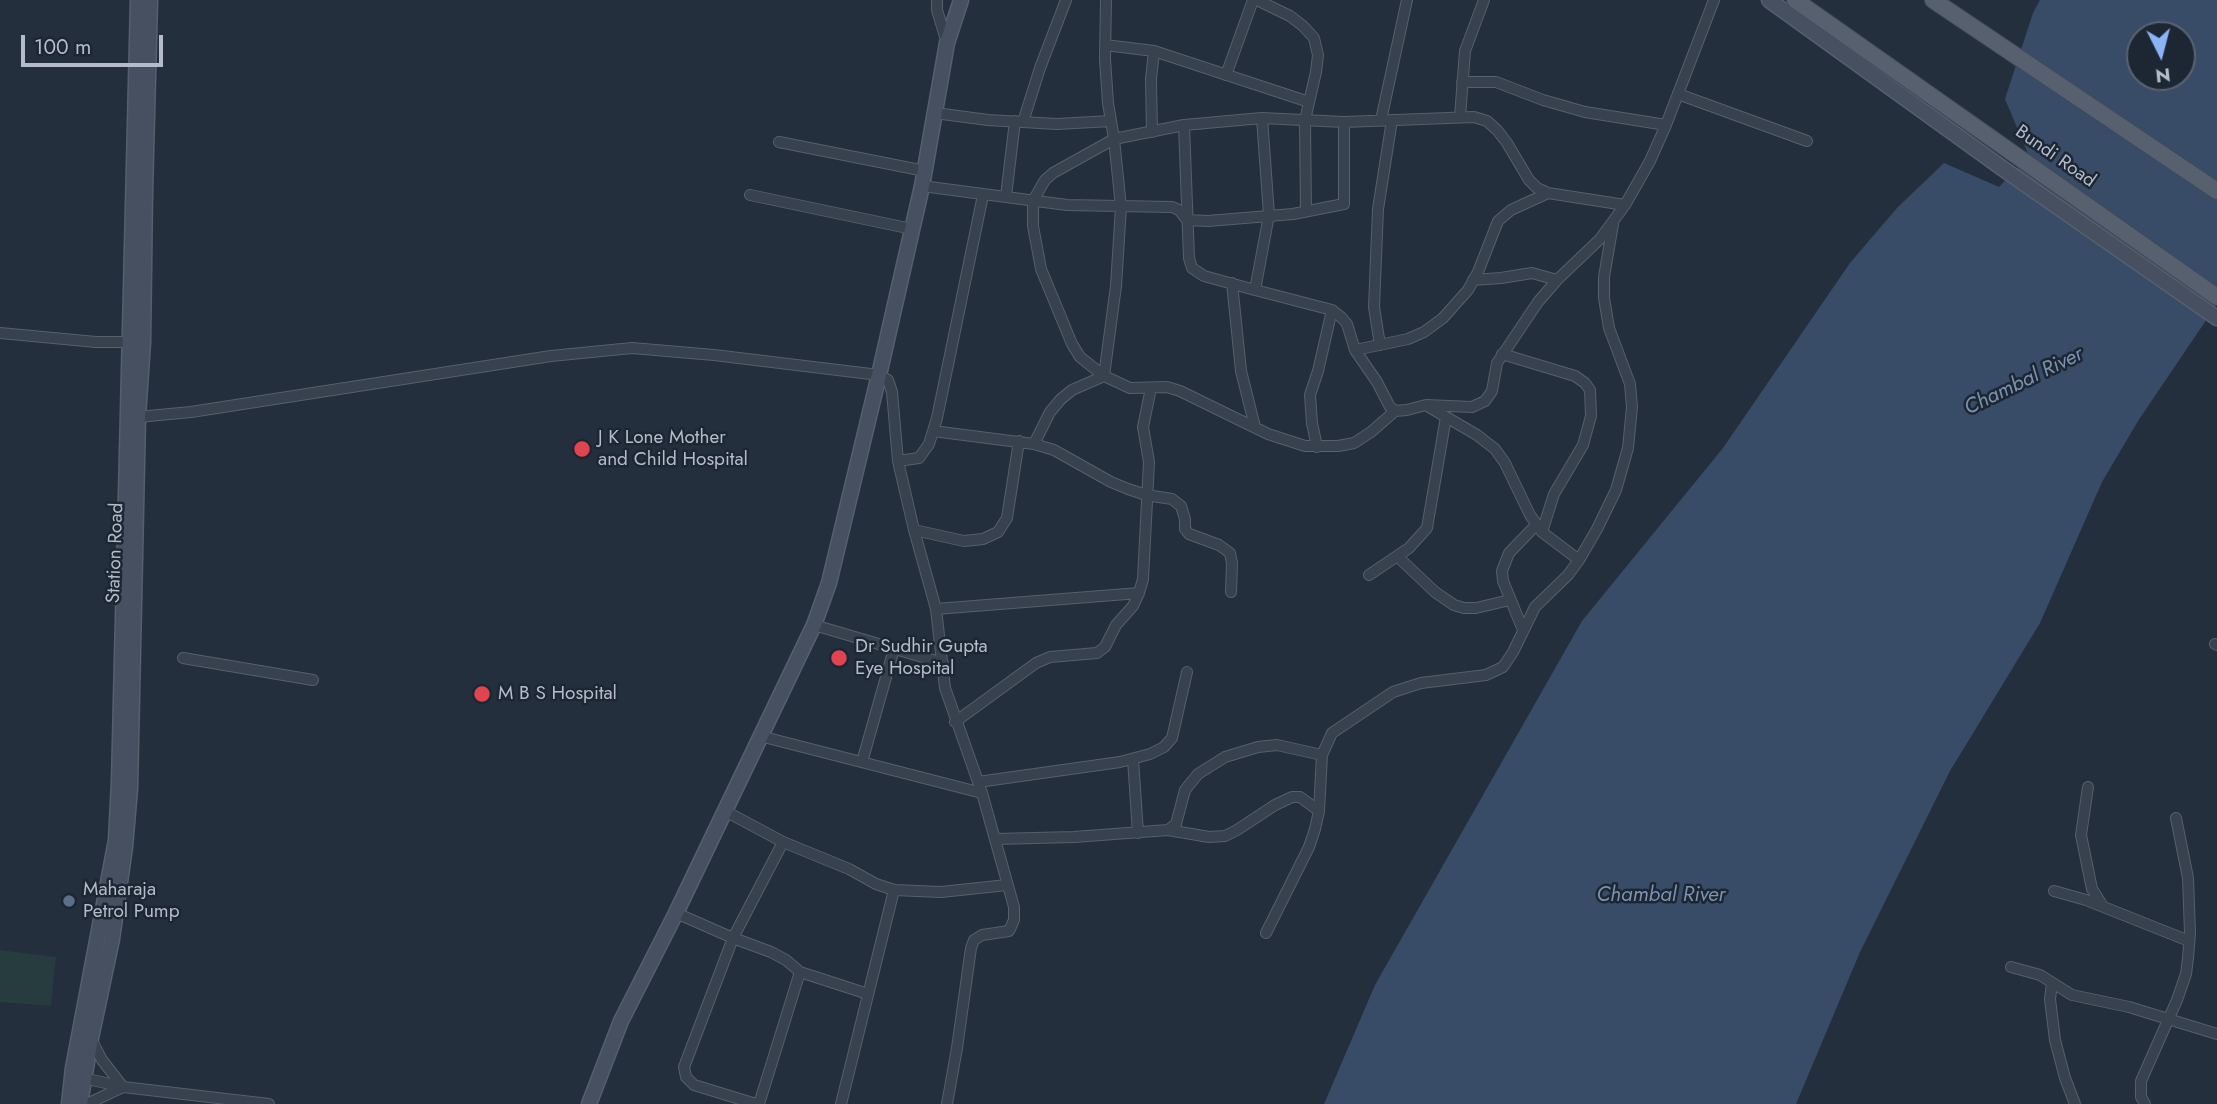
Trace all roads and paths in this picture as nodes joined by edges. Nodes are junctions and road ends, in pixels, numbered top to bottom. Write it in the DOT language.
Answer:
graph roads {
  1 [pos="138,0"];
  2 [pos="150,0"];
  3 [pos="937,0"];
  4 [pos="961,0"];
  5 [pos="1066,0"];
  6 [pos="1107,0"];
  7 [pos="1255,0"];
  8 [pos="1406,0"];
  9 [pos="1484,0"];
  10 [pos="1714,0"];
  11 [pos="1769,0"];
  12 [pos="1796,0"];
  13 [pos="1940,4"];
  14 [pos="947,43"];
  15 [pos="1105,45"];
  16 [pos="1154,51"];
  17 [pos="1226,75"];
  18 [pos="1462,82"];
  19 [pos="1678,94"];
  20 [pos="1309,102"];
  21 [pos="936,113"];
  22 [pos="1460,117"];
  23 [pos="1262,118"];
  24 [pos="1305,120"];
  25 [pos="1387,120"];
  26 [pos="1111,121"];
  27 [pos="1019,122"];
  28 [pos="1344,122"];
  29 [pos="1184,125"];
  30 [pos="1666,125"];
  31 [pos="1152,132"];
  32 [pos="1114,139"];
  33 [pos="1807,141"];
  34 [pos="779,142"];
  35 [pos="923,178"];
  36 [pos="2217,191"];
  37 [pos="1548,193"];
  38 [pos="750,195"];
  39 [pos="983,195"];
  40 [pos="1006,197"];
  41 [pos="1033,201"];
  42 [pos="1625,205"];
  43 [pos="1121,207"];
  44 [pos="1306,211"];
  45 [pos="1269,215"];
  46 [pos="1187,220"];
  47 [pos="1613,223"];
  48 [pos="912,229"];
  49 [pos="1474,280"];
  50 [pos="1557,280"];
  51 [pos="1232,283"];
  52 [pos="1255,290"];
  53 [pos="2217,297"];
  54 [pos="1332,310"];
  55 [pos="2217,318"];
  56 [pos="0,333"];
  57 [pos="136,342"];
  58 [pos="1380,345"];
  59 [pos="1355,350"];
  60 [pos="1502,354"];
  61 [pos="879,375"];
  62 [pos="1104,376"];
  63 [pos="1151,388"];
  64 [pos="1426,405"];
  65 [pos="1395,411"];
  66 [pos="138,417"];
  67 [pos="1446,417"];
  68 [pos="1255,427"];
  69 [pos="933,431"];
  70 [pos="1019,441"];
  71 [pos="1034,444"];
  72 [pos="1317,447"];
  73 [pos="898,461"];
  74 [pos="1146,495"];
  75 [pos="1539,528"];
  76 [pos="914,530"];
  77 [pos="1397,556"];
  78 [pos="1579,561"];
  79 [pos="1369,575"];
  80 [pos="1231,592"];
  81 [pos="1139,593"];
  82 [pos="1510,600"];
  83 [pos="936,609"];
  84 [pos="814,625"];
  85 [pos="1522,630"];
  86 [pos="894,649"];
  87 [pos="183,658"];
  88 [pos="943,663"];
  89 [pos="1187,672"];
  90 [pos="313,680"];
  91 [pos="955,722"];
  92 [pos="760,736"];
  93 [pos="1322,755"];
  94 [pos="1133,759"];
  95 [pos="862,762"];
  96 [pos="978,782"];
  97 [pos="2088,787"];
  98 [pos="982,793"];
  99 [pos="724,811"];
  100 [pos="1319,811"];
  101 [pos="2176,818"];
  102 [pos="1168,830"];
  103 [pos="1138,832"];
  104 [pos="995,839"];
  105 [pos="783,842"];
  106 [pos="1007,885"];
  107 [pos="894,890"];
  108 [pos="2054,891"];
  109 [pos="2102,906"];
  110 [pos="676,913"];
  111 [pos="1266,933"];
  112 [pos="733,939"];
  113 [pos="2189,941"];
  114 [pos="2011,967"];
  115 [pos="800,972"];
  116 [pos="2052,983"];
  117 [pos="868,994"];
  118 [pos="2168,1020"];
  119 [pos="2217,1034"];
  120 [pos="91,1038"];
  121 [pos="78,1077"];
  122 [pos="123,1087"];
  123 [pos="69,1104"];
  124 [pos="80,1104"];
  125 [pos="87,1104"];
  126 [pos="269,1104"];
  127 [pos="589,1104"];
  128 [pos="758,1104"];
  129 [pos="841,1104"];
  130 [pos="947,1104"];
  131 [pos="2075,1104"];
  132 [pos="2145,1104"];
  1 -- 57 [label="street, Station Road"];
  2 -- 57 [label="street, Station Road"];
  3 -- 14 [label="street"];
  4 -- 14 [label="street"];
  5 -- 27 [label="street"];
  6 -- 15 [label="street"];
  7 -- 17 [label="street"];
  7 -- 20 [label="street"];
  8 -- 25 [label="street"];
  9 -- 18 [label="street"];
  10 -- 19 [label="street"];
  11 -- 55 [label="street"];
  12 -- 53 [label="main road, Bundi Road"];
  13 -- 36 [label="main road"];
  14 -- 21 [label="street"];
  15 -- 16 [label="street"];
  15 -- 26 [label="street"];
  16 -- 17 [label="street"];
  16 -- 31 [label="street"];
  17 -- 20 [label="street"];
  18 -- 22 [label="street"];
  18 -- 30 [label="street"];
  19 -- 30 [label="street"];
  19 -- 33 [label="street"];
  20 -- 24 [label="street"];
  21 -- 27 [label="street"];
  21 -- 35 [label="street"];
  22 -- 25 [label="street"];
  22 -- 37 [label="street"];
  23 -- 24 [label="street"];
  23 -- 29 [label="street"];
  23 -- 45 [label="street"];
  24 -- 28 [label="street"];
  24 -- 44 [label="street"];
  25 -- 28 [label="street"];
  25 -- 58 [label="street"];
  26 -- 27 [label="street"];
  26 -- 32 [label="street"];
  27 -- 40 [label="street"];
  28 -- 44 [label="street"];
  29 -- 31 [label="street"];
  29 -- 46 [label="street"];
  30 -- 42 [label="street"];
  31 -- 32 [label="street"];
  32 -- 41 [label="street"];
  32 -- 43 [label="street"];
  34 -- 35 [label="street"];
  35 -- 39 [label="street"];
  35 -- 48 [label="street"];
  37 -- 42 [label="street"];
  37 -- 49 [label="street"];
  38 -- 48 [label="street"];
  39 -- 40 [label="street"];
  39 -- 69 [label="street"];
  40 -- 41 [label="street"];
  41 -- 43 [label="street"];
  41 -- 62 [label="street"];
  42 -- 47 [label="street"];
  43 -- 46 [label="street"];
  43 -- 62 [label="street"];
  44 -- 45 [label="street"];
  45 -- 46 [label="street"];
  45 -- 52 [label="street"];
  46 -- 51 [label="street"];
  47 -- 50 [label="street"];
  47 -- 78 [label="street"];
  48 -- 61 [label="street"];
  49 -- 50 [label="street"];
  49 -- 58 [label="street"];
  50 -- 60 [label="street"];
  51 -- 52 [label="street"];
  51 -- 68 [label="street"];
  52 -- 54 [label="street"];
  54 -- 59 [label="street"];
  54 -- 72 [label="street"];
  56 -- 57 [label="street"];
  57 -- 66 [label="street, Station Road"];
  57 -- 121 [label="street, Station Road"];
  58 -- 59 [label="street"];
  59 -- 65 [label="street"];
  60 -- 64 [label="street"];
  60 -- 75 [label="street"];
  61 -- 66 [label="street"];
  61 -- 73 [label="street"];
  61 -- 84 [label="street"];
  62 -- 63 [label="street"];
  62 -- 71 [label="street"];
  63 -- 68 [label="street"];
  63 -- 74 [label="street"];
  64 -- 65 [label="street"];
  64 -- 67 [label="street"];
  65 -- 72 [label="street"];
  66 -- 120 [label="street, Station Road"];
  67 -- 75 [label="street"];
  67 -- 77 [label="street"];
  68 -- 72 [label="street"];
  69 -- 70 [label="street"];
  69 -- 73 [label="street"];
  70 -- 71 [label="street"];
  70 -- 76 [label="street"];
  71 -- 74 [label="street"];
  73 -- 76 [label="street"];
  74 -- 80 [label="street"];
  74 -- 81 [label="street"];
  75 -- 78 [label="street"];
  75 -- 82 [label="street"];
  76 -- 83 [label="street"];
  77 -- 79 [label="street"];
  77 -- 82 [label="street"];
  78 -- 85 [label="street"];
  81 -- 83 [label="street"];
  81 -- 91 [label="street"];
  82 -- 85 [label="street"];
  83 -- 88 [label="street"];
  84 -- 86 [label="street"];
  84 -- 92 [label="street"];
  85 -- 93 [label="street"];
  86 -- 88 [label="street"];
  86 -- 95 [label="street"];
  87 -- 90 [label="street"];
  88 -- 91 [label="street"];
  89 -- 94 [label="street"];
  91 -- 96 [label="street"];
  92 -- 95 [label="street"];
  92 -- 99 [label="street"];
  93 -- 100 [label="street"];
  93 -- 102 [label="street"];
  94 -- 96 [label="street"];
  94 -- 103 [label="street"];
  95 -- 98 [label="street"];
  96 -- 98 [label="street"];
  97 -- 109 [label="street"];
  98 -- 104 [label="street"];
  99 -- 105 [label="street"];
  99 -- 110 [label="street"];
  100 -- 102 [label="street"];
  100 -- 111 [label="street"];
  101 -- 113 [label="street"];
  102 -- 103 [label="street"];
  103 -- 104 [label="street"];
  104 -- 106 [label="street"];
  105 -- 107 [label="street"];
  105 -- 112 [label="street"];
  106 -- 107 [label="street"];
  106 -- 130 [label="street"];
  107 -- 117 [label="street"];
  108 -- 109 [label="street"];
  109 -- 113 [label="street"];
  110 -- 112 [label="street"];
  110 -- 127 [label="street"];
  112 -- 115 [label="street"];
  112 -- 128 [label="street"];
  113 -- 118 [label="street"];
  114 -- 116 [label="street"];
  115 -- 117 [label="street"];
  115 -- 128 [label="street"];
  116 -- 118 [label="street"];
  116 -- 131 [label="street"];
  117 -- 129 [label="street"];
  118 -- 119 [label="street"];
  118 -- 132 [label="street"];
  120 -- 121 [label="street, Station Road"];
  120 -- 122 [label="street"];
  121 -- 122 [label="street"];
  121 -- 123 [label="street, Station Road"];
  121 -- 124 [label="street, Station Road"];
  122 -- 125 [label="street"];
  122 -- 126 [label="street"];
}
